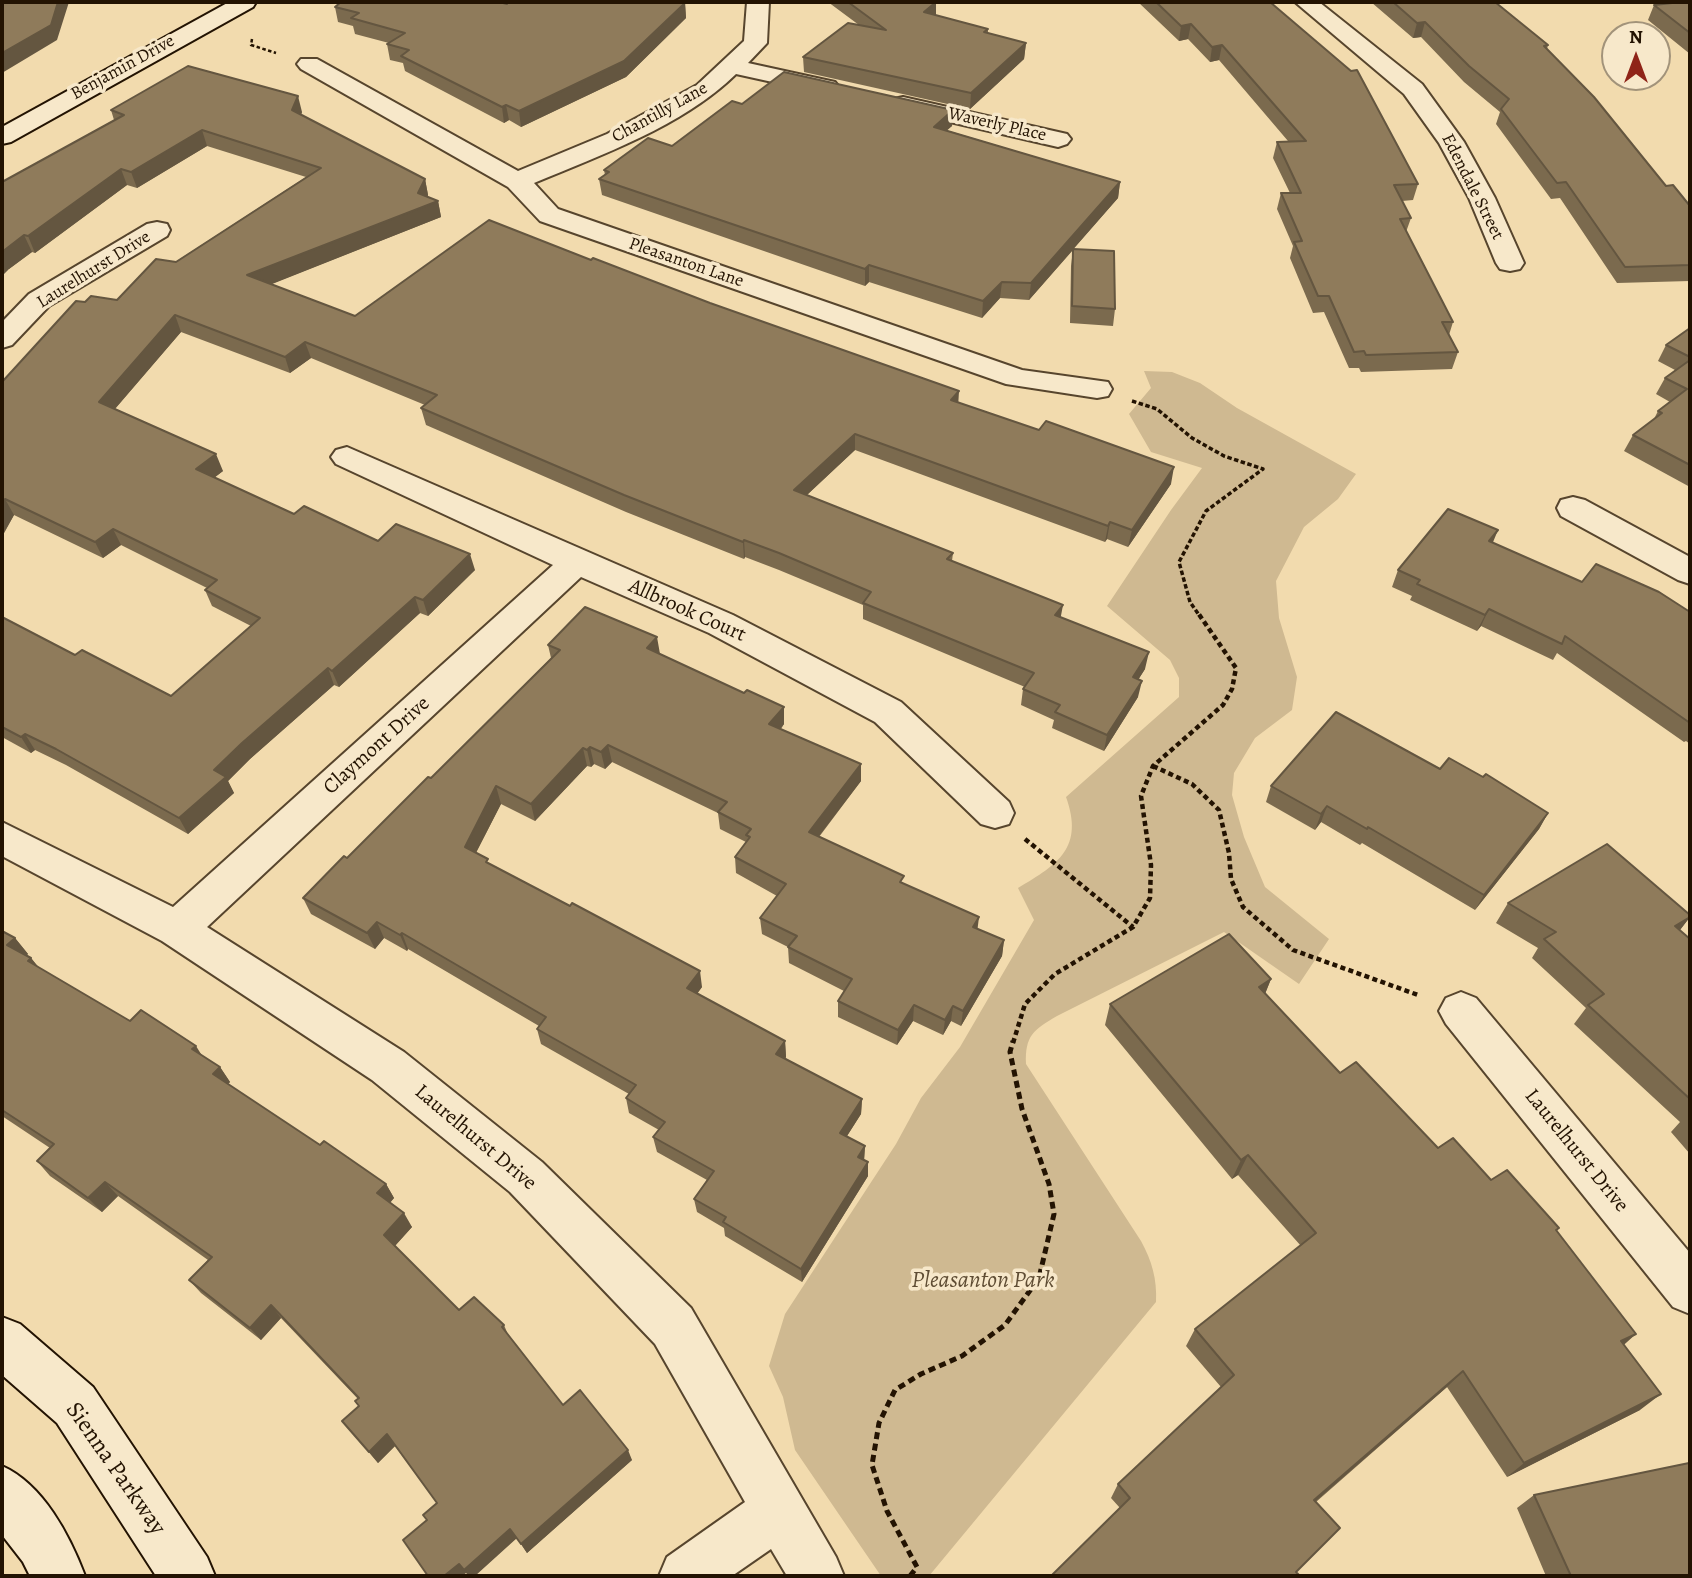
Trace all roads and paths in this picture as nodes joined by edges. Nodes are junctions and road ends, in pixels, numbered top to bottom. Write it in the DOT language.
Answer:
graph roads {
  1 [pos="758,2"];
  2 [pos="1306,2"];
  3 [pos="242,3"];
  4 [pos="309,64"];
  5 [pos="731,66"];
  6 [pos="854,93"];
  7 [pos="881,99"];
  8 [pos="2,137"];
  9 [pos="1058,139"];
  10 [pos="517,181"];
  11 [pos="157,230"];
  12 [pos="1510,263"];
  13 [pos="2,339"];
  14 [pos="1097,389"];
  15 [pos="347,457"];
  16 [pos="1573,508"];
  17 [pos="577,562"];
  18 [pos="1690,572"];
  19 [pos="1153,766"];
  20 [pos="995,813"];
  21 [pos="2,838"];
  22 [pos="1133,927"];
  23 [pos="177,929"];
  24 [pos="1461,1011"];
  25 [pos="1690,1290"];
  26 [pos="2,1342"];
  27 [pos="2,1493"];
  28 [pos="779,1511"];
  29 [pos="58,1576"];
  30 [pos="188,1576"];
  31 [pos="686,1576"];
  32 [pos="817,1576"];
  33 [pos="910,1576"];
  1 -- 5 [label="street, Chantilly Lane"];
  2 -- 12 [label="street, Edendale Street"];
  3 -- 4 [label="path"];
  3 -- 8 [label="street, Benjamin Drive"];
  4 -- 10 [label="street, Pleasanton Lane"];
  5 -- 6 [label="street"];
  5 -- 10 [label="street, Chantilly Lane"];
  7 -- 9 [label="street, Waverly Place"];
  10 -- 14 [label="street, Pleasanton Lane"];
  11 -- 13 [label="street, Laurelhurst Drive"];
  14 -- 19 [label="path"];
  15 -- 17 [label="street, Allbrook Court"];
  16 -- 18 [label="street"];
  17 -- 20 [label="street, Allbrook Court"];
  17 -- 23 [label="street, Claymont Drive"];
  19 -- 22 [label="path"];
  19 -- 24 [label="path"];
  20 -- 22 [label="path"];
  21 -- 23 [label="street, Laurelhurst Drive"];
  22 -- 33 [label="path"];
  23 -- 28 [label="street, Laurelhurst Drive"];
  24 -- 25 [label="street, Laurelhurst Drive"];
  26 -- 30 [label="street, Sienna Parkway"];
  27 -- 29 [label="street"];
  28 -- 31 [label="street"];
  28 -- 32 [label="street, Laurelhurst Drive"];
}
